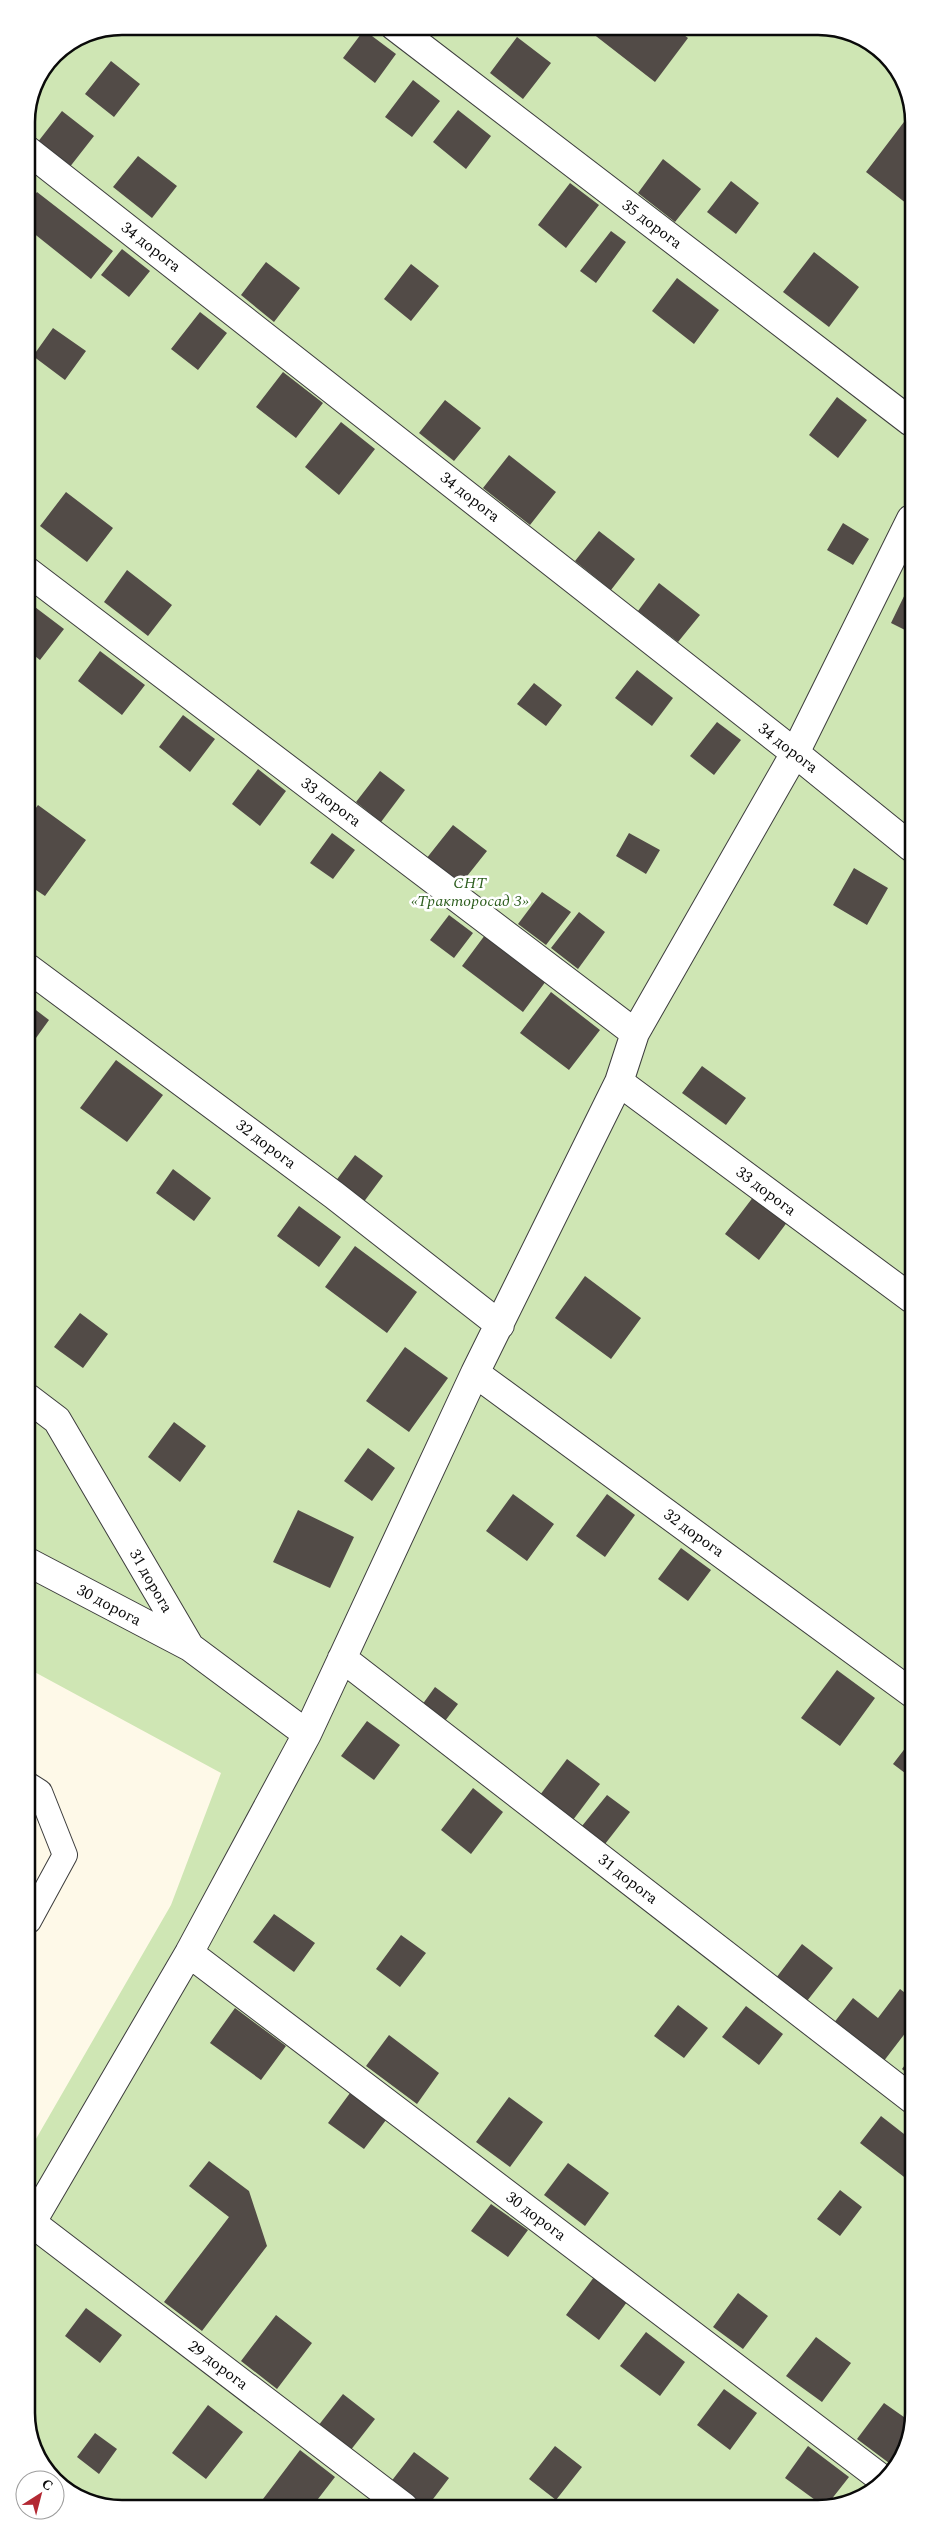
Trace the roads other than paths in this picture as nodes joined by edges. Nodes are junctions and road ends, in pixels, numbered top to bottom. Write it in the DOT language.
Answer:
graph roads {
  1 [pos="406,35"];
  2 [pos="35,156"];
  3 [pos="905,417"];
  4 [pos="905,531"];
  5 [pos="35,577"];
  6 [pos="795,752"];
  7 [pos="905,841"];
  8 [pos="35,973"];
  9 [pos="635,1033"];
  10 [pos="619,1082"];
  11 [pos="905,1294"];
  12 [pos="500,1325"];
  13 [pos="475,1373"];
  14 [pos="35,1403"];
  15 [pos="35,1566"];
  16 [pos="190,1647"];
  17 [pos="342,1658"];
  18 [pos="905,1688"];
  19 [pos="307,1734"];
  20 [pos="35,1789"];
  21 [pos="35,1910"];
  22 [pos="189,1952"];
  23 [pos="905,2094"];
  24 [pos="35,2216"];
  25 [pos="35,2229"];
  26 [pos="877,2476"];
  27 [pos="395,2500"];
  1 -- 3 [label="street, 35 дорога"];
  2 -- 6 [label="street, 34 дорога"];
  4 -- 6 [label="street"];
  5 -- 9 [label="street, 33 дорога"];
  6 -- 7 [label="street, 34 дорога"];
  6 -- 9 [label="street"];
  8 -- 12 [label="street, 32 дорога"];
  9 -- 10 [label="street"];
  10 -- 11 [label="street, 33 дорога"];
  10 -- 12 [label="street"];
  12 -- 13 [label="street"];
  13 -- 17 [label="street"];
  13 -- 18 [label="street, 32 дорога"];
  14 -- 16 [label="street, 31 дорога"];
  15 -- 16 [label="street, 30 дорога"];
  16 -- 19 [label="street, 31 дорога"];
  17 -- 19 [label="street"];
  17 -- 23 [label="street, 31 дорога"];
  19 -- 22 [label="street"];
  20 -- 21 [label="lane"];
  22 -- 24 [label="street"];
  22 -- 26 [label="street, 30 дорога"];
  25 -- 27 [label="street, 29 дорога"];
}
